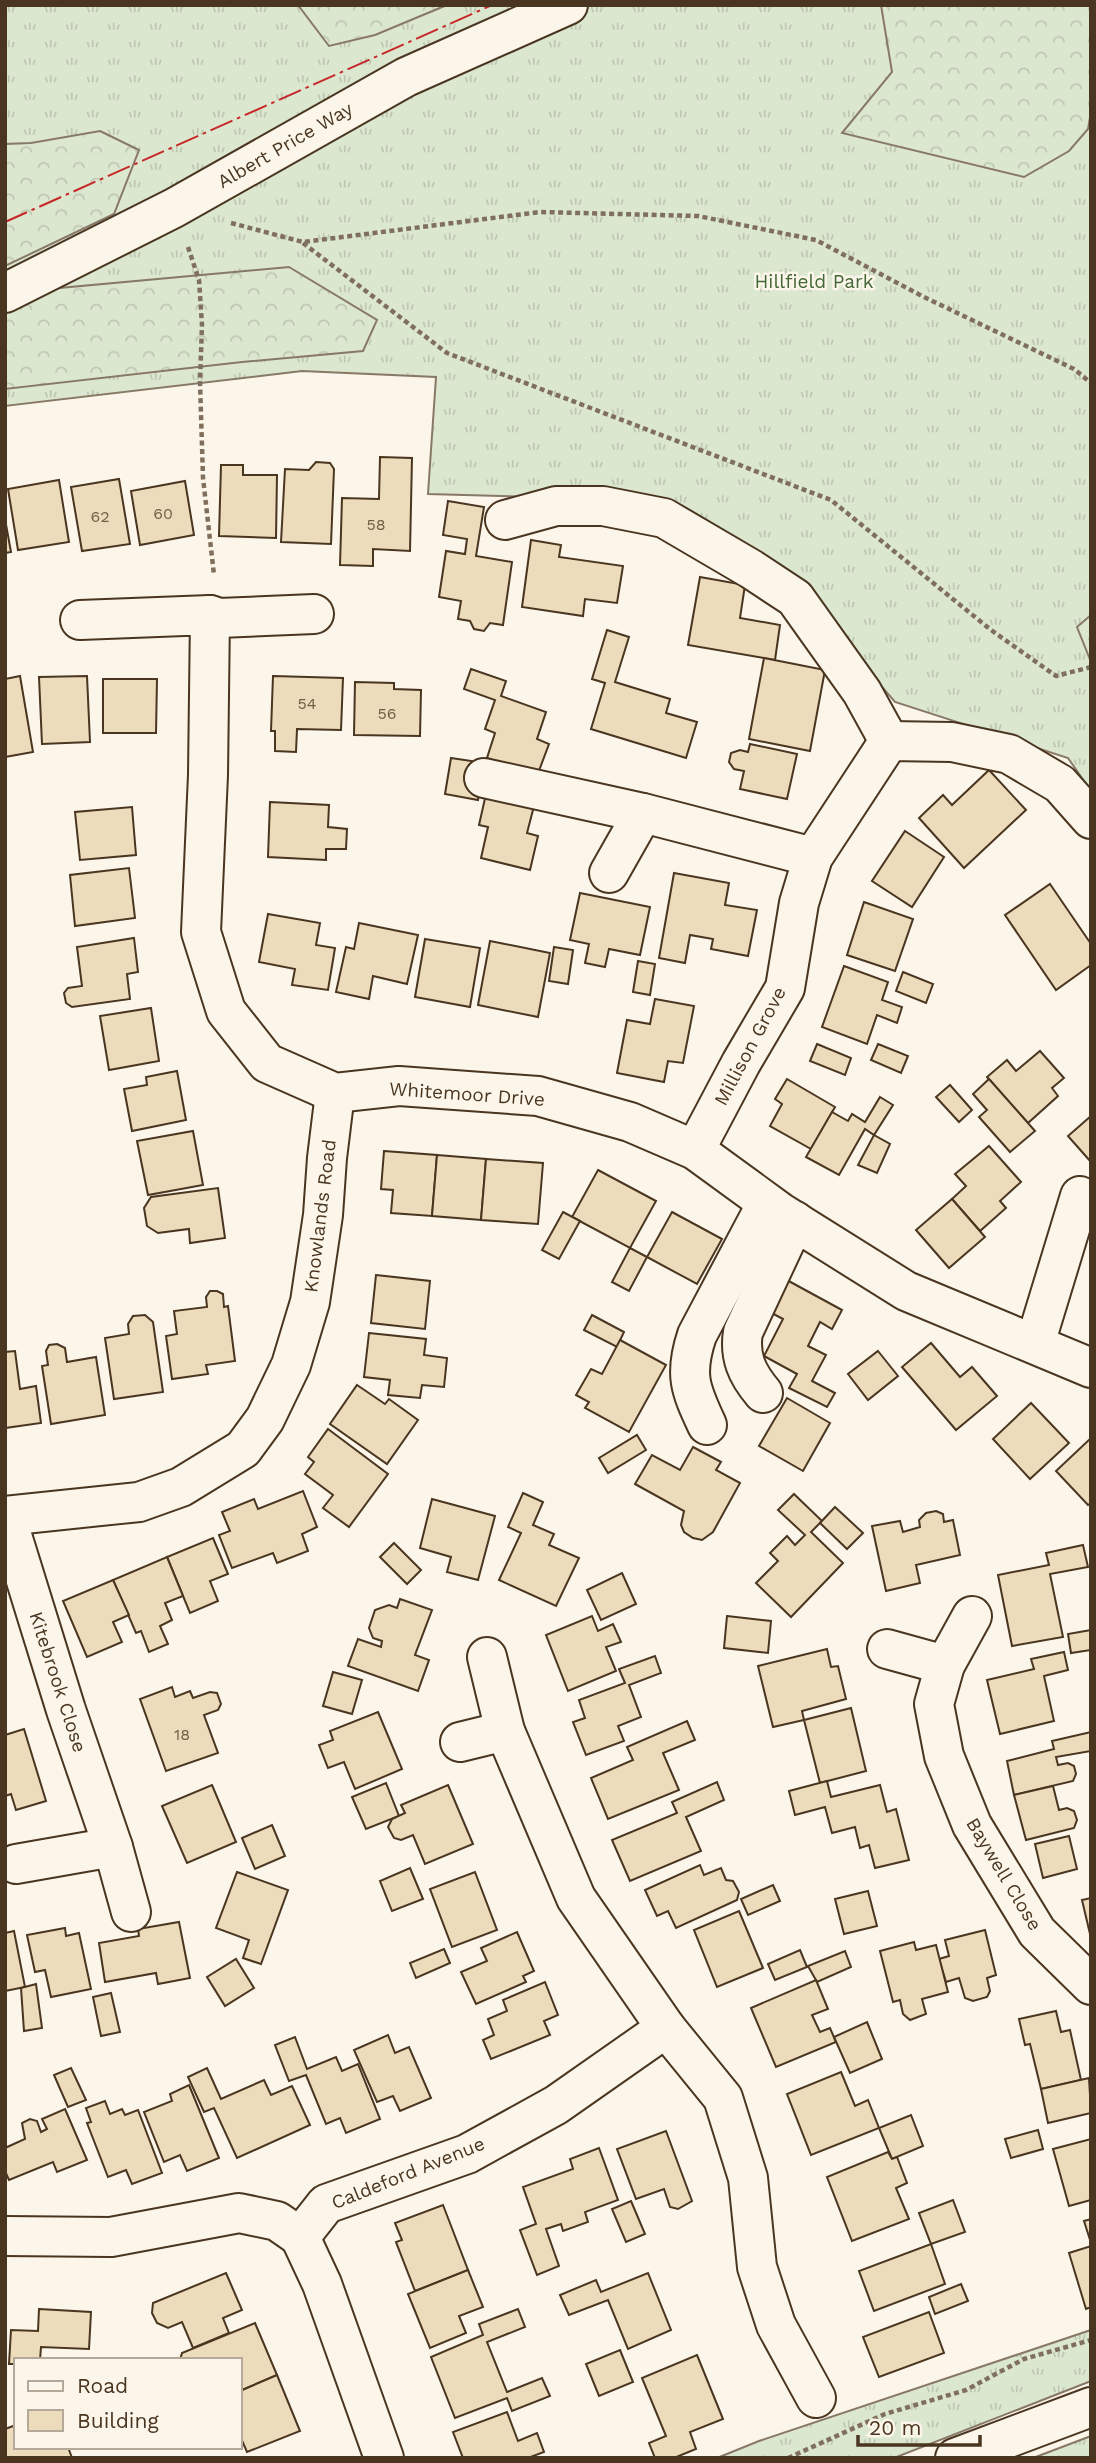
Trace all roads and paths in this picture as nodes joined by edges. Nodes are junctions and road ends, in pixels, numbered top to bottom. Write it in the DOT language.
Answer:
graph roads {
  1 [pos="568,5"];
  2 [pos="174,208"];
  3 [pos="223,221"];
  4 [pos="303,242"];
  5 [pos="5,293"];
  6 [pos="1091,383"];
  7 [pos="505,520"];
  8 [pos="314,614"];
  9 [pos="214,616"];
  10 [pos="80,620"];
  11 [pos="1091,667"];
  12 [pos="889,741"];
  13 [pos="484,778"];
  14 [pos="643,813"];
  15 [pos="1091,819"];
  16 [pos="813,857"];
  17 [pos="609,873"];
  18 [pos="335,1093"];
  19 [pos="695,1150"];
  20 [pos="1080,1196"];
  21 [pos="781,1212"];
  22 [pos="1035,1344"];
  23 [pos="1091,1368"];
  24 [pos="763,1393"];
  25 [pos="707,1425"];
  26 [pos="5,1516"];
  27 [pos="972,1616"];
  28 [pos="887,1649"];
  29 [pos="487,1657"];
  30 [pos="945,1665"];
  31 [pos="505,1731"];
  32 [pos="460,1742"];
  33 [pos="113,1847"];
  34 [pos="16,1864"];
  35 [pos="131,1912"];
  36 [pos="1091,1985"];
  37 [pos="666,2028"];
  38 [pos="5,2236"];
  39 [pos="300,2237"];
  40 [pos="1091,2340"];
  41 [pos="816,2398"];
  42 [pos="1091,2407"];
  43 [pos="384,2458"];
  44 [pos="788,2458"];
  45 [pos="955,2458"];
  1 -- 2 [label="street, Albert Price Way"];
  2 -- 5 [label="street, Albert Price Way"];
  2 -- 9 [label="path"];
  3 -- 4 [label="path"];
  4 -- 6 [label="path"];
  4 -- 11 [label="path"];
  7 -- 12 [label="street"];
  8 -- 9 [label="street"];
  9 -- 10 [label="street"];
  9 -- 18 [label="street"];
  12 -- 15 [label="street"];
  12 -- 16 [label="street, Millison Grove"];
  13 -- 14 [label="street"];
  14 -- 16 [label="street"];
  14 -- 17 [label="street"];
  16 -- 19 [label="street, Millison Grove"];
  18 -- 19 [label="street, Whitemoor Drive"];
  18 -- 26 [label="street, Knowlands Road"];
  19 -- 21 [label="street, Whitemoor Drive"];
  20 -- 22 [label="street"];
  21 -- 22 [label="street, Whitemoor Drive"];
  21 -- 24 [label="street"];
  21 -- 25 [label="street"];
  22 -- 23 [label="street, Whitemoor Drive"];
  26 -- 33 [label="street, Kitebrook Close"];
  27 -- 30 [label="street, Baywell Close"];
  28 -- 30 [label="street"];
  29 -- 31 [label="street"];
  30 -- 36 [label="street, Baywell Close"];
  31 -- 32 [label="street"];
  31 -- 37 [label="street"];
  33 -- 34 [label="street"];
  33 -- 35 [label="street, Kitebrook Close"];
  37 -- 39 [label="street, Caldeford Avenue"];
  37 -- 41 [label="street"];
  38 -- 39 [label="street"];
  39 -- 43 [label="street"];
  40 -- 44 [label="path"];
  42 -- 45 [label="street"];
}
